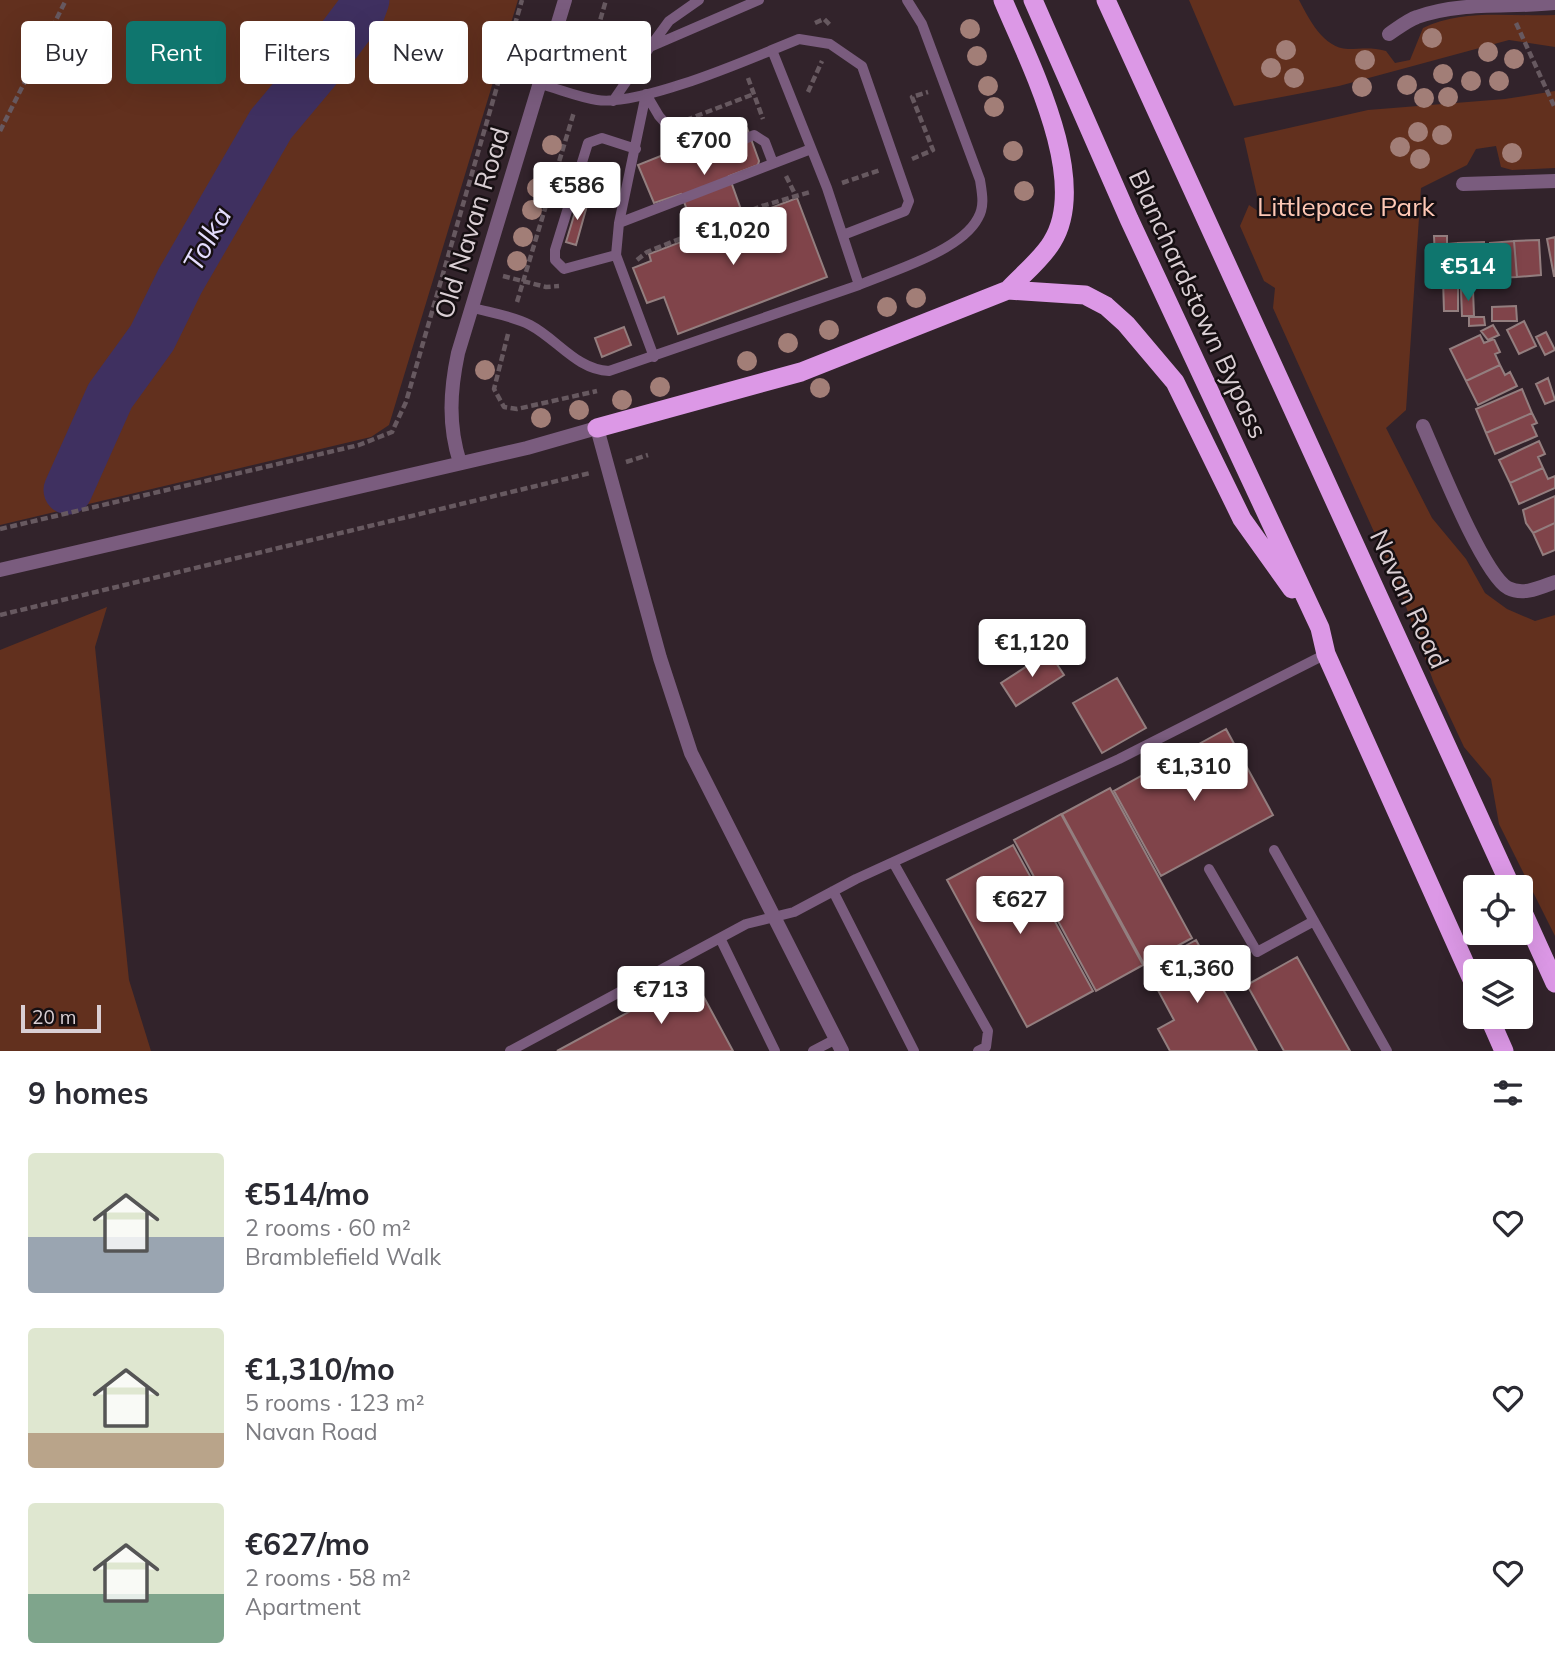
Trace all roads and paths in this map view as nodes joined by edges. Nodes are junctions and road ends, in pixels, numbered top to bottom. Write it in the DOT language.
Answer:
graph roads {
  1 [pos="66,0"];
  2 [pos="522,0"];
  3 [pos="565,0"];
  4 [pos="699,0"];
  5 [pos="759,0"];
  6 [pos="910,0"];
  7 [pos="1003,0"];
  8 [pos="1033,0"];
  9 [pos="1106,0"];
  10 [pos="1555,3"];
  11 [pos="1509,8"];
  12 [pos="559,21"];
  13 [pos="1389,34"];
  14 [pos="651,46"];
  15 [pos="651,47"];
  16 [pos="772,50"];
  17 [pos="540,84"];
  18 [pos="625,84"];
  19 [pos="646,94"];
  20 [pos="754,94"];
  21 [pos="613,101"];
  22 [pos="1555,108"];
  23 [pos="0,131"];
  24 [pos="677,139"];
  25 [pos="636,149"];
  26 [pos="811,149"];
  27 [pos="773,163"];
  28 [pos="1555,181"];
  29 [pos="1463,184"];
  30 [pos="619,223"];
  31 [pos="843,235"];
  32 [pos="616,255"];
  33 [pos="859,285"];
  34 [pos="1008,290"];
  35 [pos="473,308"];
  36 [pos="1256,334"];
  37 [pos="654,357"];
  38 [pos="1423,426"];
  39 [pos="597,428"];
  40 [pos="648,455"];
  41 [pos="460,463"];
  42 [pos="607,468"];
  43 [pos="0,529"];
  44 [pos="0,570"];
  45 [pos="1555,582"];
  46 [pos="0,615"];
  47 [pos="1320,628"];
  48 [pos="1326,654"];
  49 [pos="1274,850"];
  50 [pos="893,862"];
  51 [pos="1209,869"];
  52 [pos="1505,875"];
  53 [pos="833,891"];
  54 [pos="773,916"];
  55 [pos="1314,921"];
  56 [pos="1533,934"];
  57 [pos="720,938"];
  58 [pos="1463,959"];
  59 [pos="1555,983"];
  60 [pos="1494,1029"];
  61 [pos="839,1045"];
  62 [pos="1503,1050"];
  63 [pos="510,1051"];
  64 [pos="775,1051"];
  65 [pos="813,1051"];
  66 [pos="914,1051"];
  67 [pos="978,1051"];
  68 [pos="1387,1051"];
  1 -- 23 [label="path"];
  2 -- 43 [label="path"];
  3 -- 12 [label="street, Old Navan Road"];
  4 -- 14 [label="lane"];
  5 -- 15 [label="lane"];
  6 -- 33 [label="lane"];
  7 -- 34 [label="highway"];
  8 -- 47 [label="highway, Blanchardstown Bypass"];
  9 -- 36 [label="highway, Blanchardstown Bypass"];
  10 -- 11 [label="street"];
  11 -- 13 [label="street"];
  11 -- 22 [label="path"];
  16 -- 19 [label="lane"];
  16 -- 26 [label="lane"];
  16 -- 31 [label="lane"];
  17 -- 21 [label="lane"];
  17 -- 35 [label="street, Old Navan Road"];
  18 -- 21 [label="lane"];
  19 -- 21 [label="lane"];
  19 -- 24 [label="lane"];
  19 -- 25 [label="lane"];
  20 -- 24 [label="path"];
  24 -- 27 [label="lane"];
  25 -- 30 [label="lane"];
  25 -- 32 [label="lane"];
  26 -- 27 [label="lane"];
  26 -- 31 [label="lane"];
  27 -- 30 [label="lane"];
  28 -- 29 [label="street"];
  30 -- 32 [label="lane"];
  31 -- 33 [label="lane"];
  32 -- 37 [label="lane"];
  33 -- 37 [label="lane"];
  34 -- 39 [label="highway"];
  34 -- 47 [label="highway"];
  35 -- 37 [label="lane"];
  35 -- 41 [label="street, Old Navan Road"];
  36 -- 52 [label="highway, Navan Road"];
  38 -- 45 [label="street"];
  39 -- 41 [label="street"];
  39 -- 42 [label="street"];
  40 -- 42 [label="path"];
  41 -- 44 [label="street"];
  42 -- 46 [label="path"];
  42 -- 54 [label="street"];
  47 -- 48 [label="highway"];
  48 -- 50 [label="lane"];
  48 -- 58 [label="highway"];
  49 -- 55 [label="lane"];
  50 -- 53 [label="lane"];
  50 -- 67 [label="lane"];
  51 -- 55 [label="lane"];
  53 -- 54 [label="lane"];
  53 -- 66 [label="lane"];
  54 -- 57 [label="lane"];
  54 -- 61 [label="street"];
  55 -- 68 [label="lane"];
  56 -- 59 [label="highway"];
  57 -- 63 [label="lane"];
  57 -- 64 [label="lane"];
  60 -- 62 [label="highway"];
  61 -- 65 [label="lane"];
}
